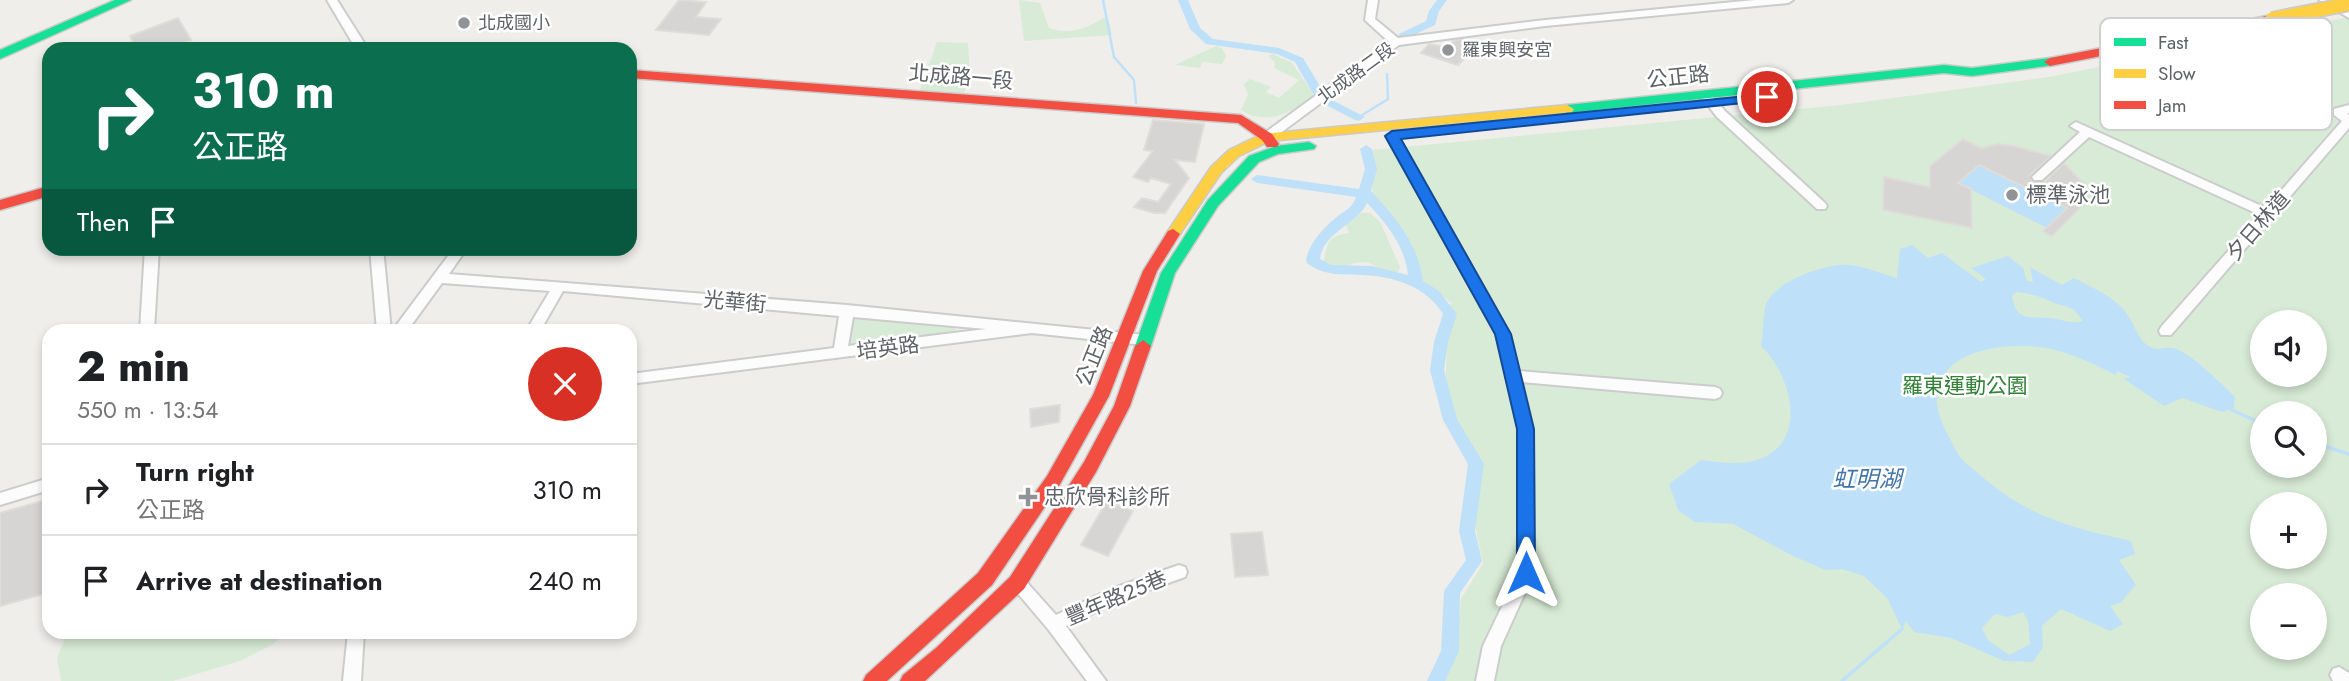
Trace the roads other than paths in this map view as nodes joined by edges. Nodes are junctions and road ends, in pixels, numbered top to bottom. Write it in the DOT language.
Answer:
graph roads {
  1 [pos="125,0"];
  2 [pos="332,0"];
  3 [pos="1373,0"];
  4 [pos="1788,0"];
  5 [pos="2324,0"];
  6 [pos="2349,4"];
  7 [pos="2349,15"];
  8 [pos="2277,18"];
  9 [pos="358,42"];
  10 [pos="1396,43"];
  11 [pos="2100,52"];
  12 [pos="0,55"];
  13 [pos="637,75"];
  14 [pos="1709,99"];
  15 [pos="2349,109"];
  16 [pos="2349,121"];
  17 [pos="1390,131"];
  18 [pos="1272,144"];
  19 [pos="2038,177"];
  20 [pos="42,193"];
  21 [pos="0,205"];
  22 [pos="1821,206"];
  23 [pos="2268,215"];
  24 [pos="152,256"];
  25 [pos="377,256"];
  26 [pos="455,256"];
  27 [pos="438,278"];
  28 [pos="559,286"];
  29 [pos="847,310"];
  30 [pos="147,324"];
  31 [pos="383,324"];
  32 [pos="404,324"];
  33 [pos="537,324"];
  34 [pos="1032,328"];
  35 [pos="2166,331"];
  36 [pos="1124,339"];
  37 [pos="1145,341"];
  38 [pos="840,354"];
  39 [pos="1514,376"];
  40 [pos="637,378"];
  41 [pos="1715,393"];
  42 [pos="42,486"];
  43 [pos="0,499"];
  44 [pos="1179,572"];
  45 [pos="1017,583"];
  46 [pos="1054,624"];
  47 [pos="355,639"];
  48 [pos="352,681"];
  49 [pos="873,681"];
  50 [pos="910,681"];
  51 [pos="1097,681"];
  52 [pos="1485,681"];
  1 -- 12 [label="street"];
  2 -- 9 [label="street"];
  3 -- 10 [label="street"];
  4 -- 10 [label="street, 北成路二段"];
  5 -- 7 [label="street"];
  6 -- 8 [label="street, 公正路, bridge"];
  10 -- 18 [label="street, 北成路二段"];
  11 -- 14 [label="street, 公正路, bridge"];
  13 -- 18 [label="street, 北成路一段"];
  14 -- 17 [label="street, 公正路"];
  14 -- 22 [label="street"];
  15 -- 16 [label="street"];
  16 -- 23 [label="street, 夕日林道"];
  17 -- 18 [label="street, 公正路"];
  17 -- 39 [label="street"];
  18 -- 36 [label="street, 公正路"];
  18 -- 37 [label="street, 公正路"];
  19 -- 23 [label="street"];
  20 -- 21 [label="street"];
  23 -- 35 [label="street, 夕日林道"];
  24 -- 30 [label="street"];
  25 -- 31 [label="street"];
  26 -- 27 [label="street"];
  27 -- 28 [label="street, 光華街"];
  27 -- 32 [label="street"];
  28 -- 29 [label="street, 光華街"];
  28 -- 33 [label="street"];
  29 -- 34 [label="street, 光華街"];
  29 -- 38 [label="street"];
  34 -- 36 [label="street, 培英路"];
  34 -- 38 [label="street, 培英路"];
  36 -- 37 [label="street, 培英路"];
  36 -- 49 [label="street, 公正路"];
  37 -- 45 [label="street, 公正路"];
  38 -- 40 [label="street, 培英路"];
  39 -- 41 [label="street"];
  39 -- 52 [label="street"];
  42 -- 43 [label="street"];
  44 -- 46 [label="street, 豐年路25巷"];
  45 -- 46 [label="street"];
  45 -- 50 [label="street, 公正路"];
  46 -- 51 [label="street"];
  47 -- 48 [label="street"];
}
